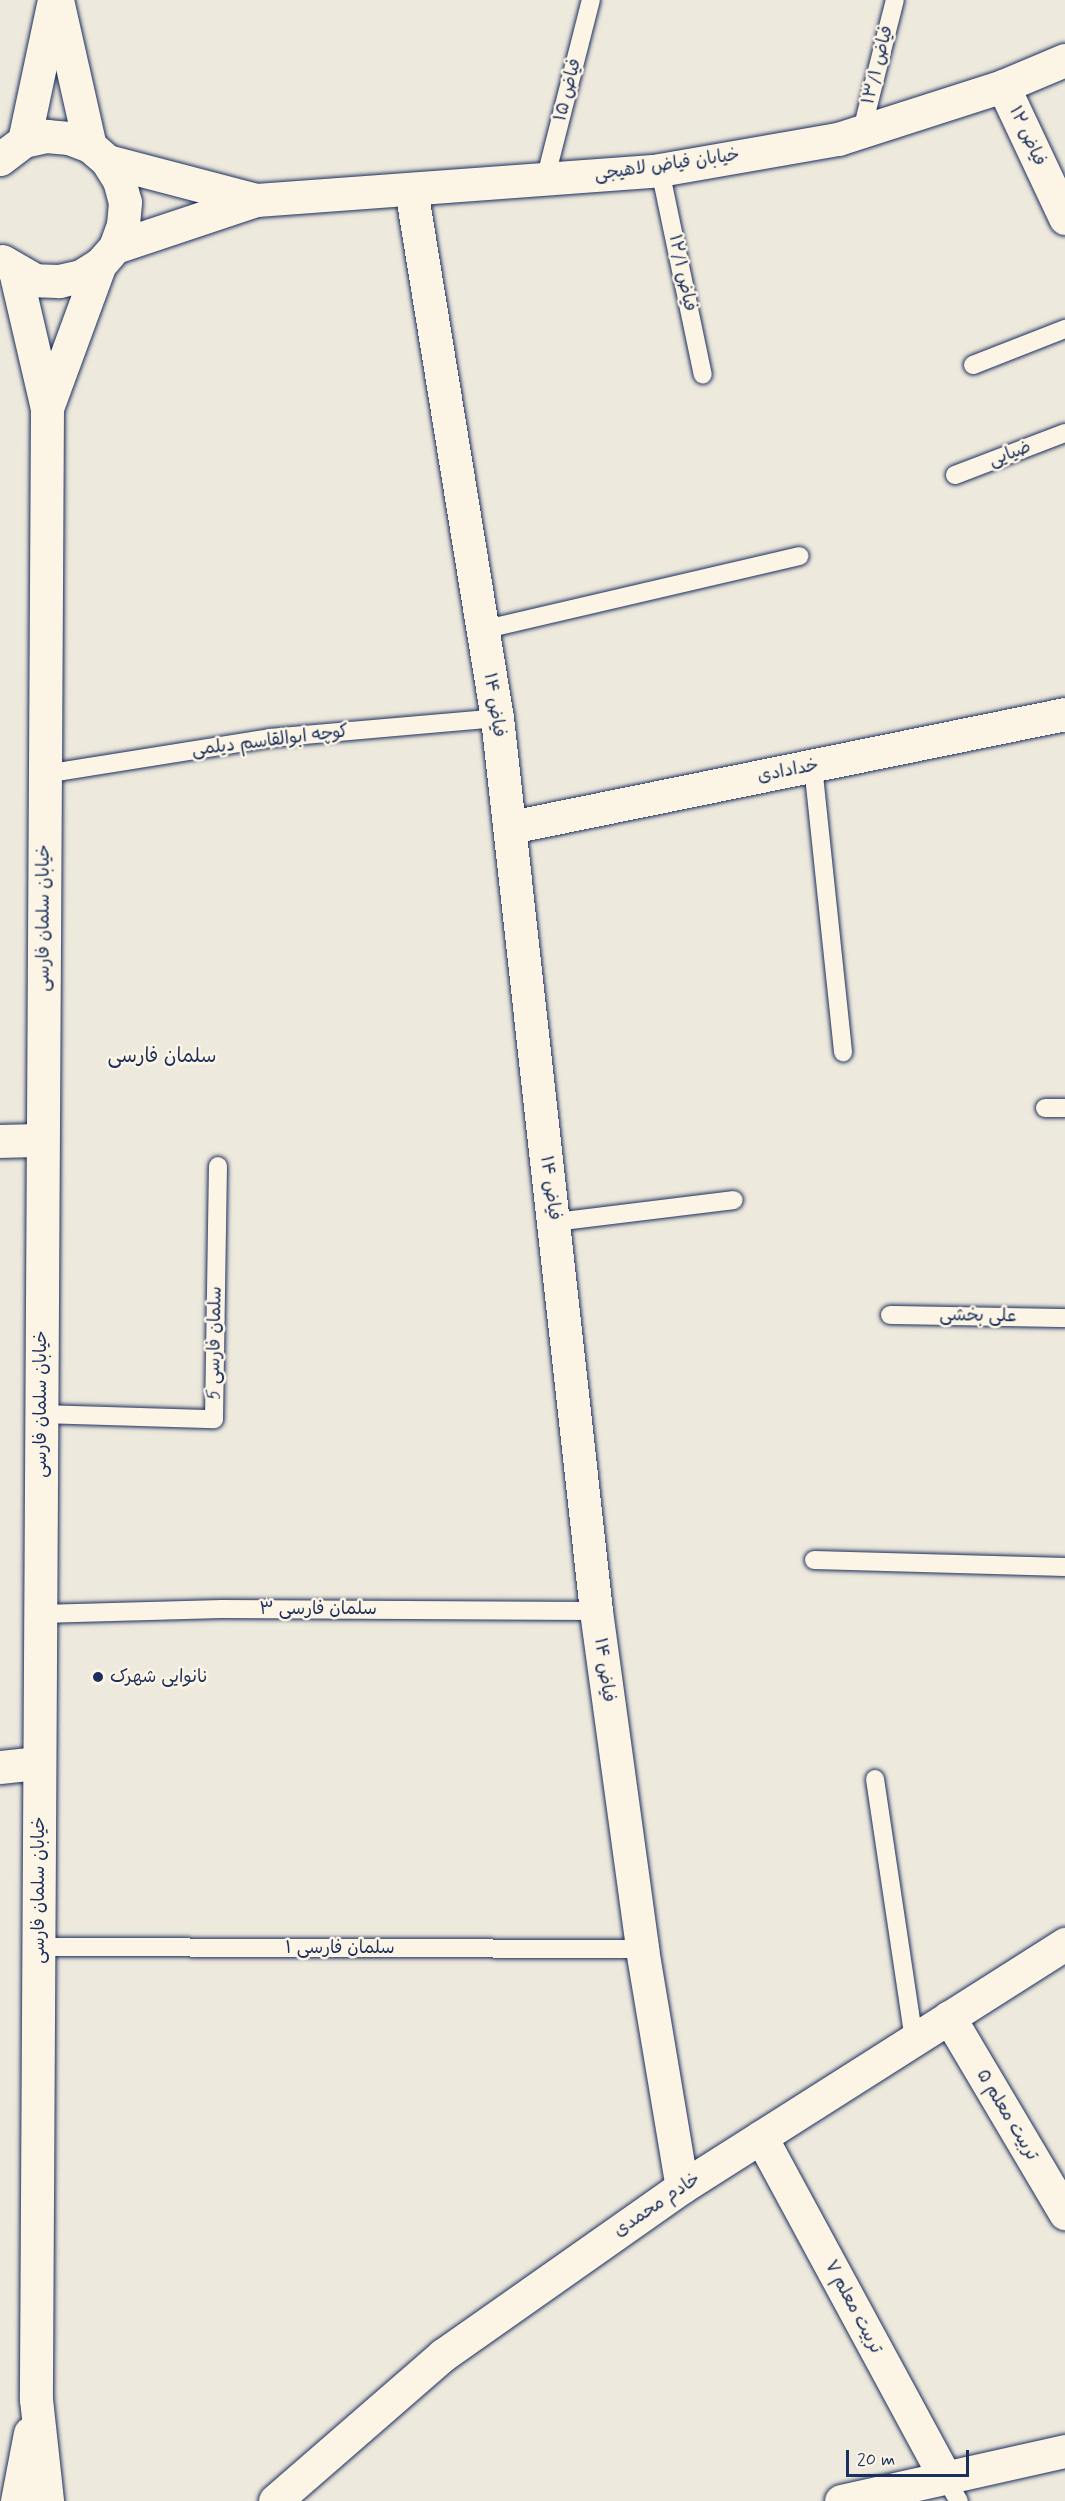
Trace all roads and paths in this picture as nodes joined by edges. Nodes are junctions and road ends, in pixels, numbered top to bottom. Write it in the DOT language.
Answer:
graph roads {
  1 [pos="56,0"];
  2 [pos="591,0"];
  3 [pos="895,0"];
  4 [pos="1065,60"];
  5 [pos="1004,86"];
  6 [pos="862,130"];
  7 [pos="12,150"];
  8 [pos="98,153"];
  9 [pos="660,170"];
  10 [pos="545,180"];
  11 [pos="411,189"];
  12 [pos="256,200"];
  13 [pos="1065,218"];
  14 [pos="107,255"];
  15 [pos="7,265"];
  16 [pos="1065,329"];
  17 [pos="973,364"];
  18 [pos="703,375"];
  19 [pos="47,408"];
  20 [pos="1065,433"];
  21 [pos="956,475"];
  22 [pos="800,556"];
  23 [pos="482,630"];
  24 [pos="1065,714"];
  25 [pos="496,718"];
  26 [pos="813,766"];
  27 [pos="45,774"];
  28 [pos="511,827"];
  29 [pos="843,1052"];
  30 [pos="1044,1108"];
  31 [pos="1065,1108"];
  32 [pos="42,1140"];
  33 [pos="0,1141"];
  34 [pos="218,1166"];
  35 [pos="734,1200"];
  36 [pos="555,1222"];
  37 [pos="890,1315"];
  38 [pos="1065,1318"];
  39 [pos="41,1414"];
  40 [pos="814,1560"];
  41 [pos="1065,1567"];
  42 [pos="596,1611"];
  43 [pos="40,1614"];
  44 [pos="39,1763"];
  45 [pos="0,1767"];
  46 [pos="875,1779"];
  47 [pos="1065,1944"];
  48 [pos="38,1947"];
  49 [pos="642,1949"];
  50 [pos="949,2017"];
  51 [pos="914,2039"];
  52 [pos="761,2137"];
  53 [pos="681,2187"];
  54 [pos="1065,2213"];
  55 [pos="36,2399"];
  56 [pos="1065,2451"];
  57 [pos="952,2489"];
  58 [pos="17,2501"];
  59 [pos="47,2501"];
  60 [pos="275,2501"];
  61 [pos="841,2501"];
  1 -- 7 [label="main road"];
  1 -- 8 [label="main road"];
  2 -- 10 [label="lane, فیاض ۱۵"];
  3 -- 6 [label="lane, فیاض ۱۳/۱"];
  4 -- 5 [label="main road, خیابان فیاض لاهیجی"];
  5 -- 6 [label="main road, خیابان فیاض لاهیجی"];
  5 -- 13 [label="main road, فیاض ۱۲"];
  6 -- 9 [label="main road, خیابان فیاض لاهیجی"];
  7 -- 8 [label="main road"];
  8 -- 12 [label="main road"];
  8 -- 14 [label="main road"];
  9 -- 10 [label="main road, خیابان فیاض لاهیجی"];
  9 -- 18 [label="lane, فیاض ۱۲/۱"];
  10 -- 11 [label="main road, خیابان فیاض لاهیجی"];
  11 -- 12 [label="main road, خیابان فیاض لاهیجی"];
  11 -- 23 [label="main road, فیاض ۱۴"];
  12 -- 14 [label="main road"];
  14 -- 15 [label="main road"];
  14 -- 19 [label="main road"];
  15 -- 19 [label="main road"];
  16 -- 17 [label="lane"];
  19 -- 27 [label="main road, خیابان سلمان فارسی"];
  20 -- 21 [label="lane, ضیایی"];
  22 -- 23 [label="lane"];
  23 -- 25 [label="main road, فیاض ۱۴"];
  24 -- 26 [label="main road, خدادادی"];
  25 -- 27 [label="lane, کوچه ابوالقاسم دیلمی"];
  25 -- 28 [label="main road, فیاض ۱۴"];
  26 -- 28 [label="main road, خدادادی"];
  26 -- 29 [label="lane"];
  27 -- 32 [label="main road, خیابان سلمان فارسی"];
  28 -- 36 [label="main road, فیاض ۱۴"];
  30 -- 31 [label="lane"];
  32 -- 33 [label="main road"];
  32 -- 39 [label="main road, خیابان سلمان فارسی"];
  34 -- 39 [label="lane, سلمان فارسی 5"];
  35 -- 36 [label="lane"];
  36 -- 42 [label="main road, فیاض ۱۴"];
  37 -- 38 [label="lane, علی بخشی"];
  39 -- 43 [label="main road, خیابان سلمان فارسی"];
  40 -- 41 [label="lane"];
  42 -- 43 [label="lane, سلمان فارسی ۳"];
  42 -- 49 [label="main road, فیاض ۱۴"];
  43 -- 44 [label="main road, خیابان سلمان فارسی"];
  44 -- 45 [label="main road"];
  44 -- 48 [label="main road, خیابان سلمان فارسی"];
  46 -- 51 [label="lane"];
  47 -- 50 [label="main road, خادم محمدی"];
  48 -- 49 [label="lane, سلمان فارسی ۱"];
  48 -- 55 [label="main road, خیابان سلمان فارسی"];
  49 -- 53 [label="main road, فیاض ۱۴"];
  50 -- 51 [label="main road, خادم محمدی"];
  50 -- 54 [label="main road, تربیت معلم ۵"];
  51 -- 52 [label="main road, خادم محمدی"];
  52 -- 53 [label="main road, خادم محمدی"];
  52 -- 57 [label="main road, تربیت معلم ۷"];
  53 -- 60 [label="main road, خادم محمدی"];
  55 -- 58 [label="main road"];
  55 -- 59 [label="main road"];
  56 -- 57 [label="main road"];
  57 -- 61 [label="main road"];
}
